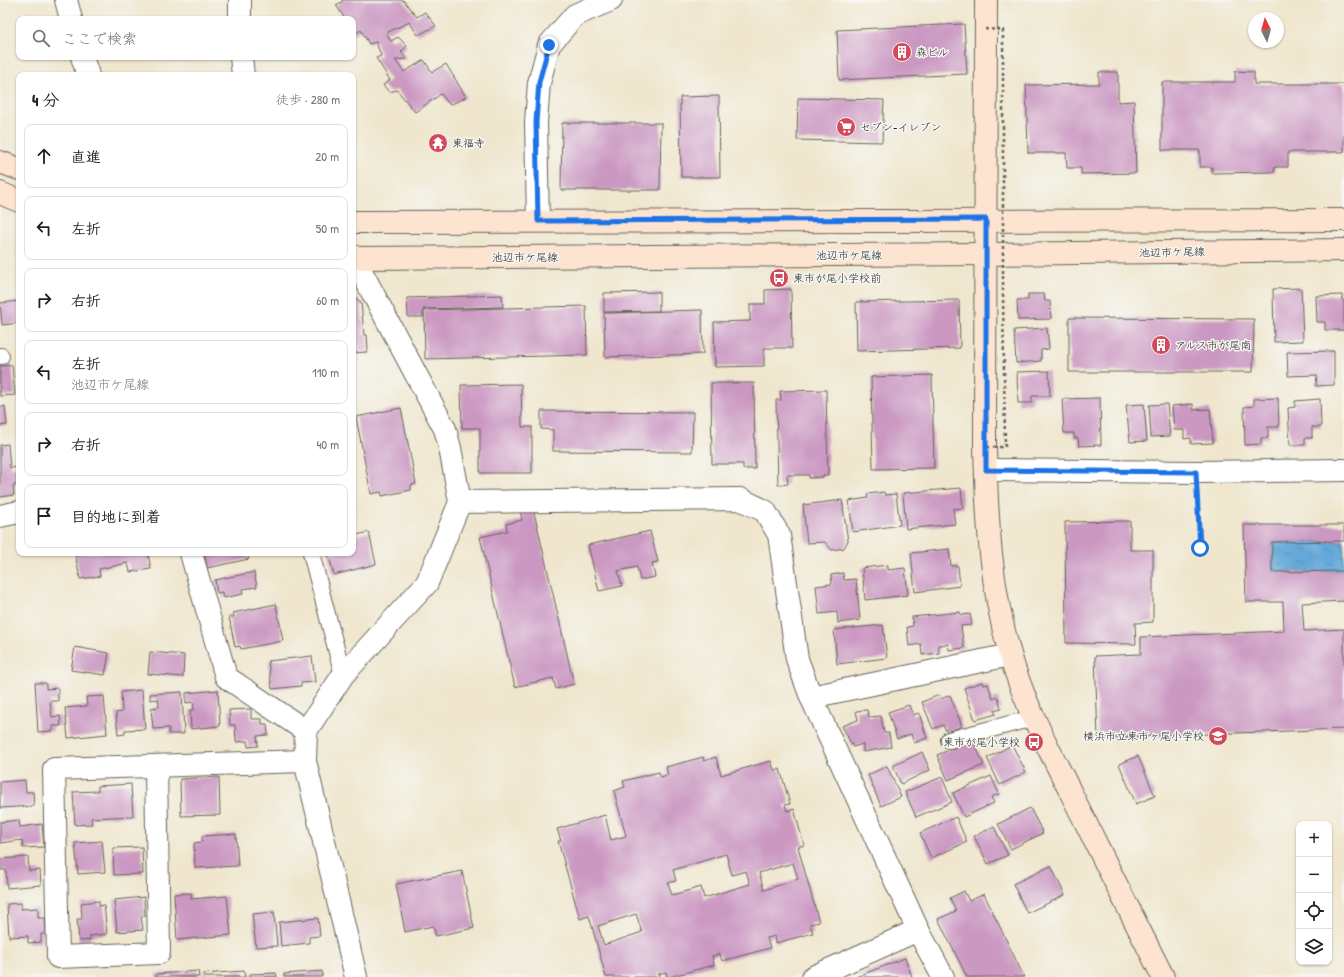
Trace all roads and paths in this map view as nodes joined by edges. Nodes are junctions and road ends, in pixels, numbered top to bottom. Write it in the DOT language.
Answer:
graph roads {
  1 [pos="66,0"];
  2 [pos="240,0"];
  3 [pos="611,0"];
  4 [pos="986,0"];
  5 [pos="70,16"];
  6 [pos="240,16"];
  7 [pos="985,29"];
  8 [pos="83,60"];
  9 [pos="241,60"];
  10 [pos="87,72"];
  11 [pos="243,72"];
  12 [pos="0,162"];
  13 [pos="16,169"];
  14 [pos="0,193"];
  15 [pos="16,200"];
  16 [pos="986,219"];
  17 [pos="1344,220"];
  18 [pos="538,221"];
  19 [pos="356,222"];
  20 [pos="1344,250"];
  21 [pos="986,254"];
  22 [pos="356,257"];
  23 [pos="356,261"];
  24 [pos="985,447"];
  25 [pos="986,470"];
  26 [pos="1344,470"];
  27 [pos="1196,472"];
  28 [pos="460,502"];
  29 [pos="16,513"];
  30 [pos="0,516"];
  31 [pos="1200,548"];
  32 [pos="191,556"];
  33 [pos="312,556"];
  34 [pos="1010,655"];
  35 [pos="343,674"];
  36 [pos="811,697"];
  37 [pos="1033,718"];
  38 [pos="306,731"];
  39 [pos="948,740"];
  40 [pos="305,761"];
  41 [pos="156,766"];
  42 [pos="918,930"];
  43 [pos="356,977"];
  44 [pos="813,977"];
  45 [pos="943,977"];
  46 [pos="1163,977"];
  1 -- 5 [label="street"];
  2 -- 6 [label="street"];
  3 -- 18 [label="street"];
  4 -- 7 [label="street"];
  7 -- 16 [label="street"];
  7 -- 24 [label="path, bridge"];
  8 -- 10 [label="street"];
  9 -- 11 [label="street"];
  12 -- 13 [label="street"];
  14 -- 15 [label="street"];
  16 -- 17 [label="street"];
  16 -- 18 [label="street"];
  16 -- 21 [label="street"];
  18 -- 19 [label="street"];
  20 -- 21 [label="street, 池辺市ケ尾線"];
  21 -- 22 [label="street, 池辺市ケ尾線"];
  21 -- 24 [label="street"];
  23 -- 28 [label="street"];
  24 -- 25 [label="street"];
  25 -- 27 [label="street"];
  25 -- 34 [label="street"];
  26 -- 27 [label="street"];
  27 -- 31 [label="path"];
  28 -- 35 [label="street"];
  28 -- 36 [label="street"];
  29 -- 30 [label="street"];
  32 -- 38 [label="street"];
  33 -- 35 [label="lane"];
  34 -- 36 [label="street"];
  34 -- 37 [label="street"];
  35 -- 38 [label="street"];
  36 -- 42 [label="street"];
  37 -- 39 [label="lane"];
  37 -- 46 [label="street"];
  38 -- 40 [label="street"];
  40 -- 41 [label="street"];
  40 -- 43 [label="street"];
  41 -- 41 [label="street"];
  42 -- 44 [label="street"];
  42 -- 45 [label="street"];
}
